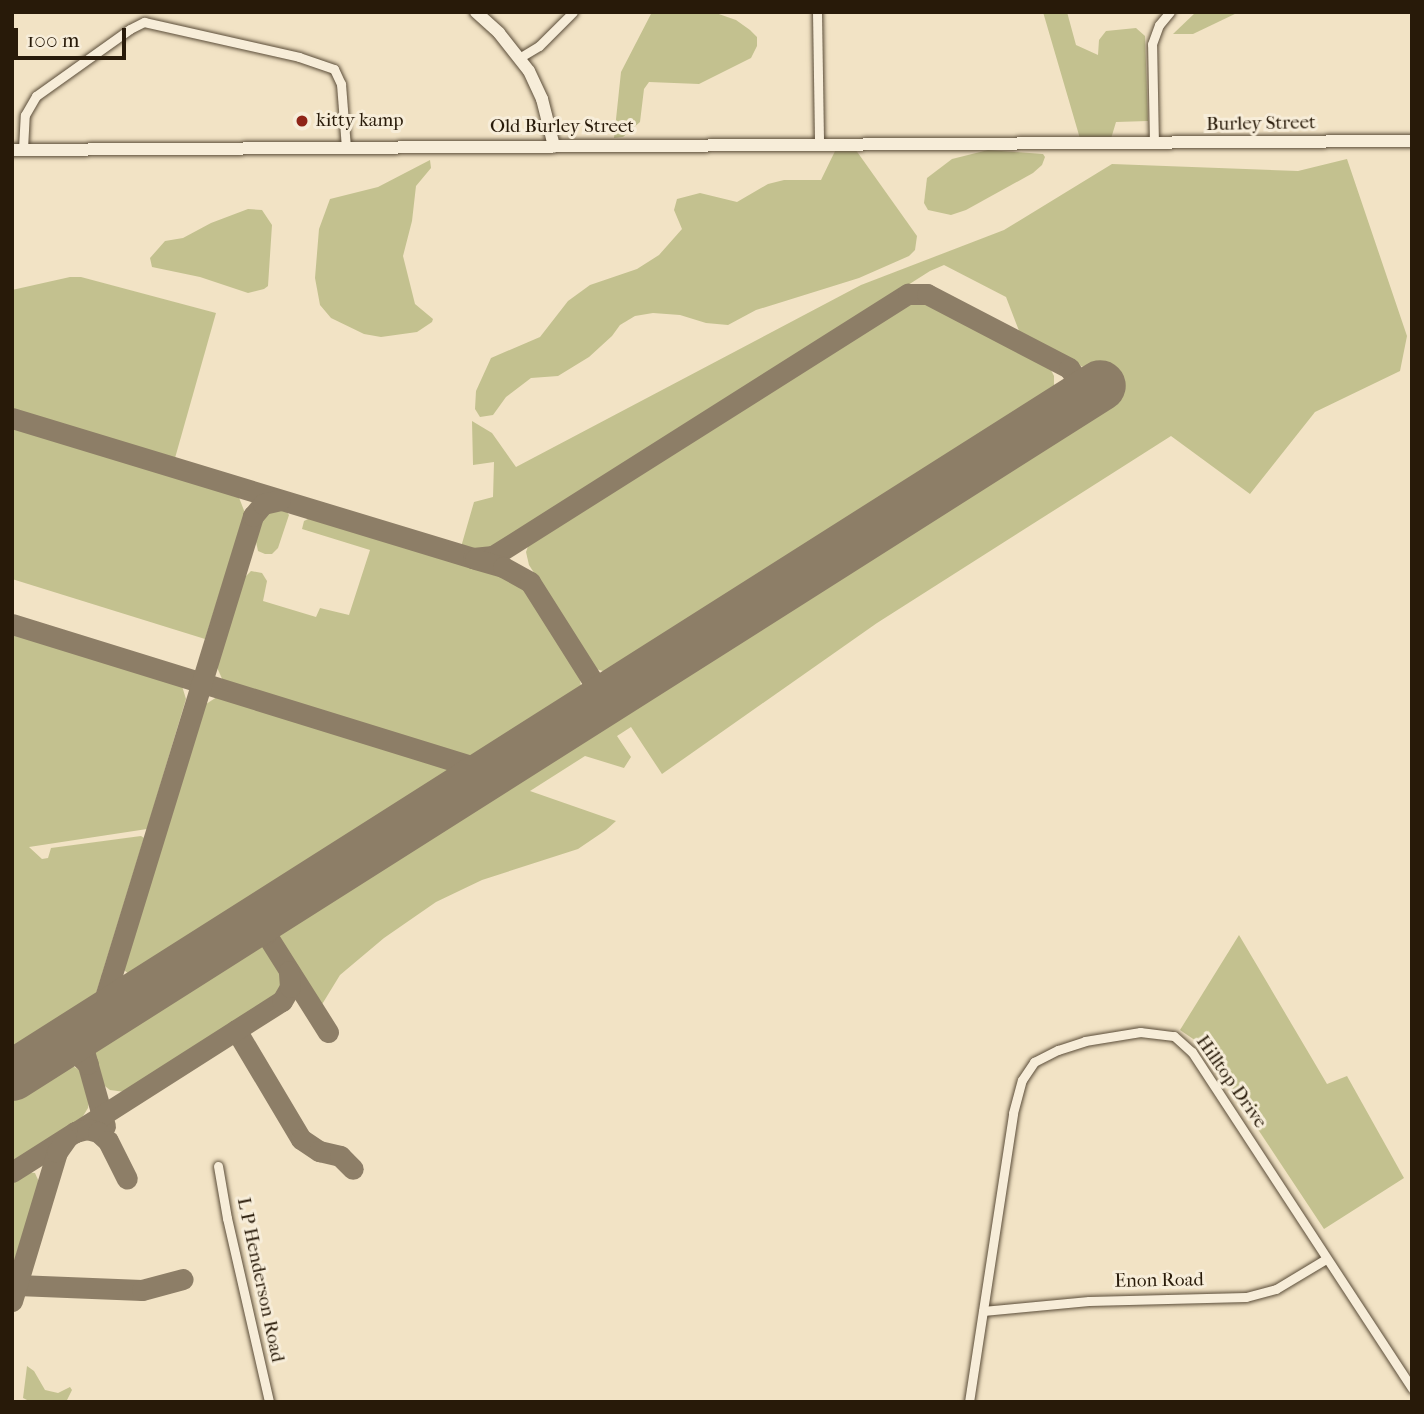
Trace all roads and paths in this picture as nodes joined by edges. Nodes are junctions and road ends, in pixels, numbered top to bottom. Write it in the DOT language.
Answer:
graph roads {
  1 [pos="476,12"];
  2 [pos="573,12"];
  3 [pos="817,12"];
  4 [pos="1170,12"];
  5 [pos="519,58"];
  6 [pos="1412,141"];
  7 [pos="1154,144"];
  8 [pos="1111,145"];
  9 [pos="554,146"];
  10 [pos="819,146"];
  11 [pos="346,147"];
  12 [pos="18,149"];
  13 [pos="218,1166"];
  14 [pos="1326,1259"];
  15 [pos="983,1311"];
  16 [pos="1412,1388"];
  17 [pos="269,1402"];
  18 [pos="969,1402"];
  1 -- 5 [label="main road"];
  2 -- 5 [label="street"];
  3 -- 10 [label="street"];
  4 -- 7 [label="street"];
  5 -- 9 [label="main road"];
  6 -- 7 [label="main road, Burley Street"];
  7 -- 8 [label="main road, Burley Street"];
  8 -- 10 [label="main road, Old Burley Street"];
  9 -- 10 [label="main road, Old Burley Street"];
  9 -- 11 [label="main road, Old Burley Street"];
  11 -- 12 [label="main road, Old Burley Street"];
  11 -- 12 [label="street"];
  13 -- 17 [label="street, L P Henderson Road"];
  14 -- 15 [label="street, Enon Road"];
  14 -- 15 [label="street, Hilltop Drive"];
  14 -- 16 [label="street, Hilltop Drive"];
  15 -- 18 [label="street, Hilltop Drive"];
}
